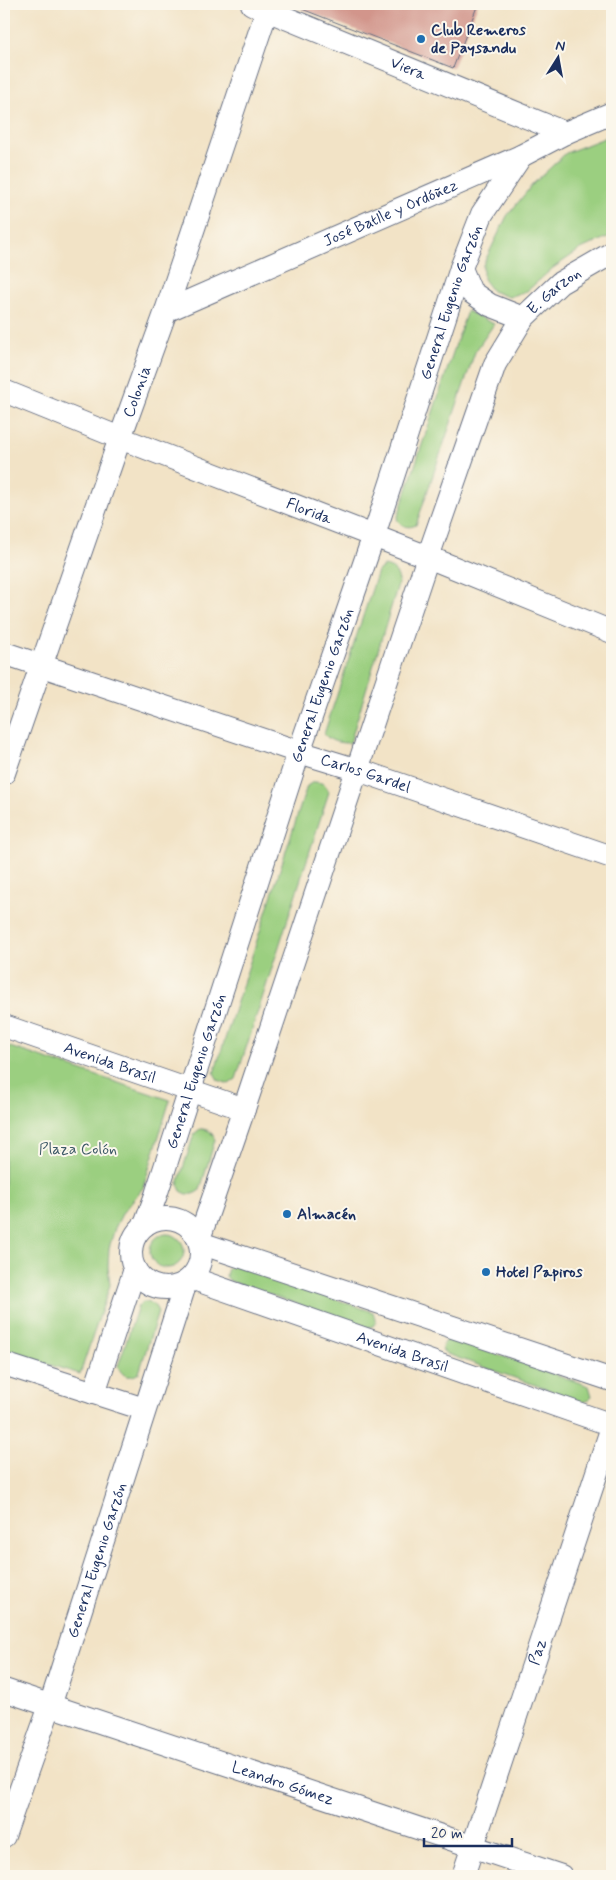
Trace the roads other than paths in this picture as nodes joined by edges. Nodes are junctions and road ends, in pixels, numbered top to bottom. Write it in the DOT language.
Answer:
graph roads {
  1 [pos="259,7"];
  2 [pos="612,113"];
  3 [pos="565,133"];
  4 [pos="521,156"];
  5 [pos="612,253"];
  6 [pos="461,268"];
  7 [pos="166,311"];
  8 [pos="523,318"];
  9 [pos="4,391"];
  10 [pos="120,438"];
  11 [pos="374,536"];
  12 [pos="428,556"];
  13 [pos="612,632"];
  14 [pos="4,653"];
  15 [pos="40,666"];
  16 [pos="299,752"];
  17 [pos="358,770"];
  18 [pos="4,773"];
  19 [pos="612,858"];
  20 [pos="4,1026"];
  21 [pos="190,1090"];
  22 [pos="244,1109"];
  23 [pos="145,1225"];
  24 [pos="199,1241"];
  25 [pos="135,1269"];
  26 [pos="189,1280"];
  27 [pos="4,1364"];
  28 [pos="612,1380"];
  29 [pos="94,1393"];
  30 [pos="144,1409"];
  31 [pos="612,1426"];
  32 [pos="4,1690"];
  33 [pos="50,1706"];
  34 [pos="4,1836"];
  35 [pos="473,1847"];
  36 [pos="463,1876"];
  37 [pos="561,1876"];
  1 -- 3 [label="street, Viera"];
  1 -- 7 [label="street, Colonia"];
  2 -- 3 [label="street, José Batlle y Ordóñez"];
  3 -- 4 [label="street, José Batlle y Ordóñez"];
  4 -- 6 [label="street, General Eugenio Garzón"];
  4 -- 7 [label="street, José Batlle y Ordóñez"];
  5 -- 8 [label="street, E. Garzon"];
  6 -- 8 [label="street"];
  6 -- 11 [label="street, General Eugenio Garzón"];
  7 -- 10 [label="street, Colonia"];
  8 -- 12 [label="street"];
  9 -- 10 [label="street, Florida"];
  10 -- 11 [label="street, Florida"];
  10 -- 15 [label="street, Colonia"];
  11 -- 12 [label="street, Florida"];
  11 -- 16 [label="street, General Eugenio Garzón"];
  12 -- 13 [label="street, Florida"];
  12 -- 17 [label="street"];
  14 -- 15 [label="street, Carlos Gardel"];
  15 -- 16 [label="street, Carlos Gardel"];
  15 -- 18 [label="street, Colonia"];
  16 -- 17 [label="street, Carlos Gardel"];
  16 -- 21 [label="street, General Eugenio Garzón"];
  17 -- 19 [label="street, Carlos Gardel"];
  17 -- 22 [label="street"];
  20 -- 21 [label="street, Avenida Brasil"];
  21 -- 22 [label="street, Avenida Brasil"];
  21 -- 23 [label="street, General Eugenio Garzón"];
  22 -- 24 [label="street"];
  23 -- 24 [label="street"];
  23 -- 25 [label="street"];
  24 -- 26 [label="street"];
  24 -- 28 [label="street"];
  25 -- 26 [label="street"];
  25 -- 29 [label="street"];
  26 -- 30 [label="street, General Eugenio Garzón"];
  26 -- 31 [label="street, Avenida Brasil"];
  27 -- 29 [label="street"];
  29 -- 30 [label="street"];
  30 -- 33 [label="street, General Eugenio Garzón"];
  31 -- 35 [label="street, Paz"];
  32 -- 33 [label="street, Leandro Gómez"];
  33 -- 34 [label="street, General Eugenio Garzón"];
  33 -- 35 [label="street, Leandro Gómez"];
  35 -- 36 [label="street, Paz"];
  35 -- 37 [label="street, Leandro Gómez"];
}
